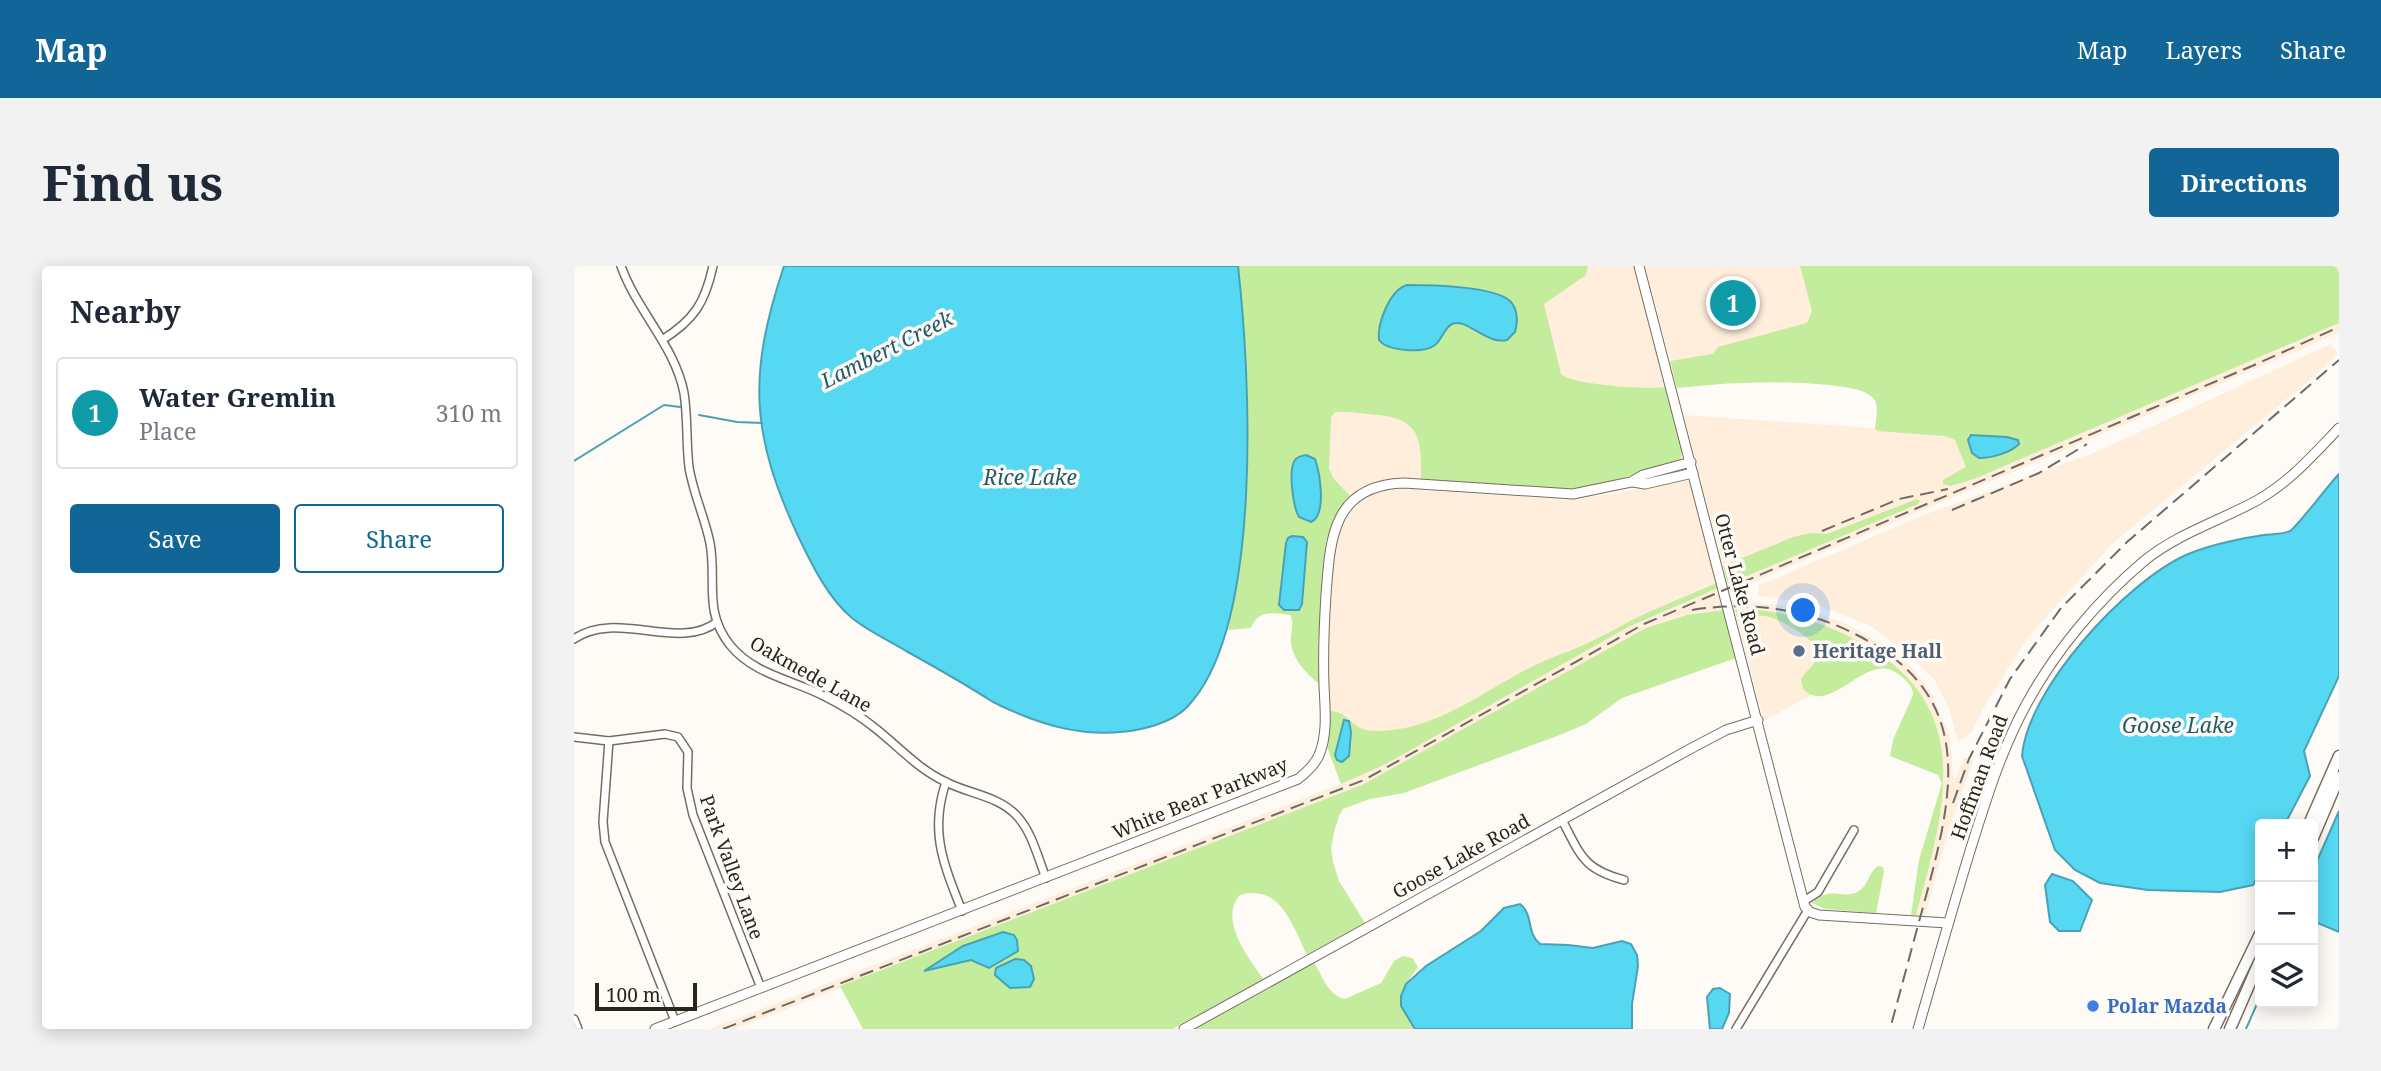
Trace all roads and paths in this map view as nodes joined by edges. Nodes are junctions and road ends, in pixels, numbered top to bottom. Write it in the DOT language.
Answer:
graph roads {
  1 [pos="621,266"];
  2 [pos="713,266"];
  3 [pos="1639,266"];
  4 [pos="662,340"];
  5 [pos="2339,428"];
  6 [pos="1691,462"];
  7 [pos="1693,473"];
  8 [pos="1631,482"];
  9 [pos="717,622"];
  10 [pos="574,639"];
  11 [pos="1758,720"];
  12 [pos="574,737"];
  13 [pos="609,741"];
  14 [pos="2339,756"];
  15 [pos="2339,778"];
  16 [pos="946,782"];
  17 [pos="2311,819"];
  18 [pos="1562,820"];
  19 [pos="2318,826"];
  20 [pos="1854,830"];
  21 [pos="1046,878"];
  22 [pos="1625,880"];
  23 [pos="1806,906"];
  24 [pos="962,911"];
  25 [pos="1948,923"];
  26 [pos="2255,945"];
  27 [pos="2255,972"];
  28 [pos="761,988"];
  29 [pos="574,1019"];
  30 [pos="675,1021"];
  31 [pos="578,1029"];
  32 [pos="655,1029"];
  33 [pos="1184,1029"];
  34 [pos="1736,1029"];
  35 [pos="1918,1029"];
  36 [pos="2214,1029"];
  37 [pos="2230,1029"];
  1 -- 4 [label="street, Oakmede Lane"];
  2 -- 4 [label="street"];
  3 -- 6 [label="street, Otter Lake Road"];
  4 -- 9 [label="street, Oakmede Lane"];
  5 -- 25 [label="street, Hoffman Road"];
  6 -- 7 [label="street, Otter Lake Road"];
  6 -- 8 [label="street, White Bear Parkway"];
  7 -- 8 [label="street, White Bear Parkway"];
  7 -- 11 [label="street, Otter Lake Road"];
  8 -- 21 [label="street, White Bear Parkway"];
  9 -- 10 [label="street"];
  9 -- 16 [label="street, Oakmede Lane"];
  11 -- 18 [label="street, Goose Lake Road"];
  11 -- 23 [label="street, Otter Lake Road"];
  12 -- 13 [label="street, Park Valley Lane"];
  13 -- 28 [label="street, Park Valley Lane"];
  13 -- 30 [label="street"];
  14 -- 17 [label="main road"];
  15 -- 19 [label="main road"];
  16 -- 21 [label="street, Oakmede Lane"];
  16 -- 24 [label="street"];
  18 -- 22 [label="street"];
  18 -- 33 [label="street, Goose Lake Road"];
  20 -- 23 [label="street"];
  21 -- 24 [label="street, White Bear Parkway"];
  23 -- 25 [label="street"];
  23 -- 34 [label="street"];
  24 -- 28 [label="street, White Bear Parkway"];
  25 -- 35 [label="street, Hoffman Road"];
  26 -- 36 [label="main road"];
  27 -- 37 [label="main road"];
  28 -- 30 [label="street, White Bear Parkway"];
  29 -- 31 [label="street"];
  30 -- 32 [label="street, White Bear Parkway"];
}
